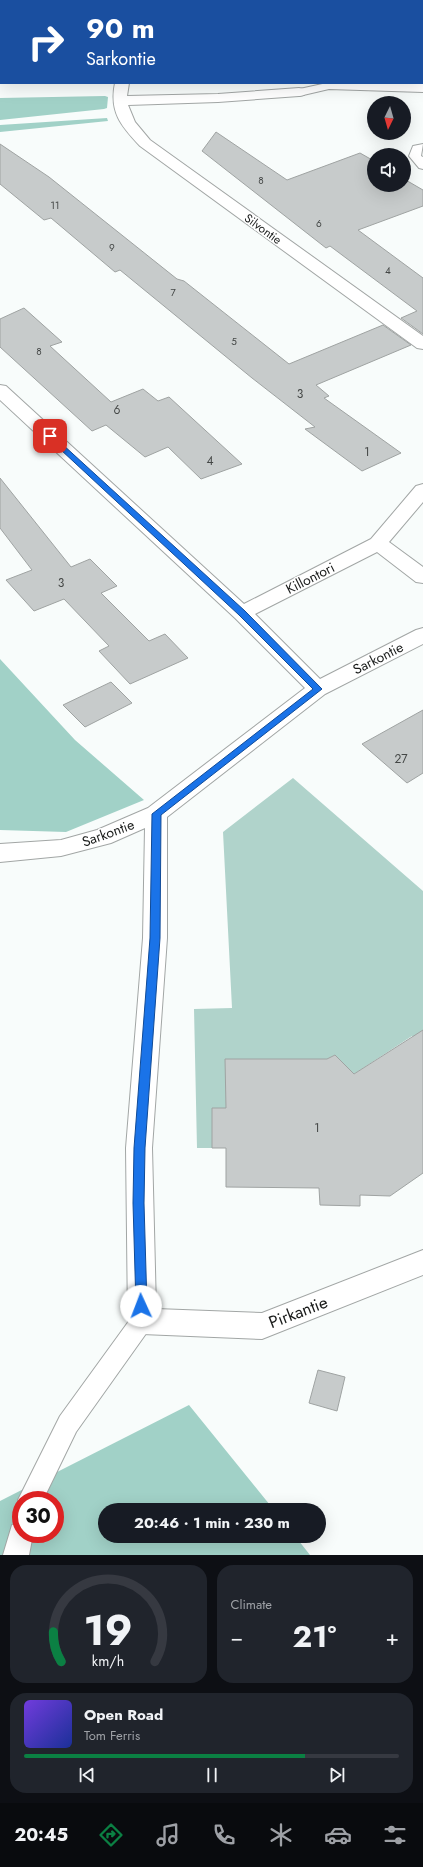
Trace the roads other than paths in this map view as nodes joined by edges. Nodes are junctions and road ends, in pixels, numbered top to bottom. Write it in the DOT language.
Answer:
graph roads {
  1 [pos="122,84"];
  2 [pos="423,88"];
  3 [pos="298,92"];
  4 [pos="120,101"];
  5 [pos="423,148"];
  6 [pos="423,165"];
  7 [pos="423,344"];
  8 [pos="0,390"];
  9 [pos="423,490"];
  10 [pos="378,543"];
  11 [pos="423,577"];
  12 [pos="242,613"];
  13 [pos="423,635"];
  14 [pos="318,689"];
  15 [pos="156,814"];
  16 [pos="0,853"];
  17 [pos="423,1262"];
  18 [pos="142,1321"];
  19 [pos="34,1491"];
  20 [pos="19,1543"];
  21 [pos="16,1555"];
  1 -- 4 [label="street, Silvontie"];
  2 -- 3 [label="lane"];
  3 -- 4 [label="street"];
  4 -- 7 [label="street, Silvontie"];
  5 -- 6 [label="lane"];
  8 -- 12 [label="street"];
  9 -- 10 [label="street"];
  10 -- 11 [label="street"];
  10 -- 12 [label="street, Killontori"];
  12 -- 14 [label="street"];
  13 -- 14 [label="street, Sarkontie"];
  14 -- 15 [label="street, Sarkontie"];
  15 -- 16 [label="street, Sarkontie"];
  15 -- 18 [label="street"];
  17 -- 18 [label="street, Pirkantie"];
  18 -- 19 [label="lane"];
  20 -- 21 [label="lane"];
}
